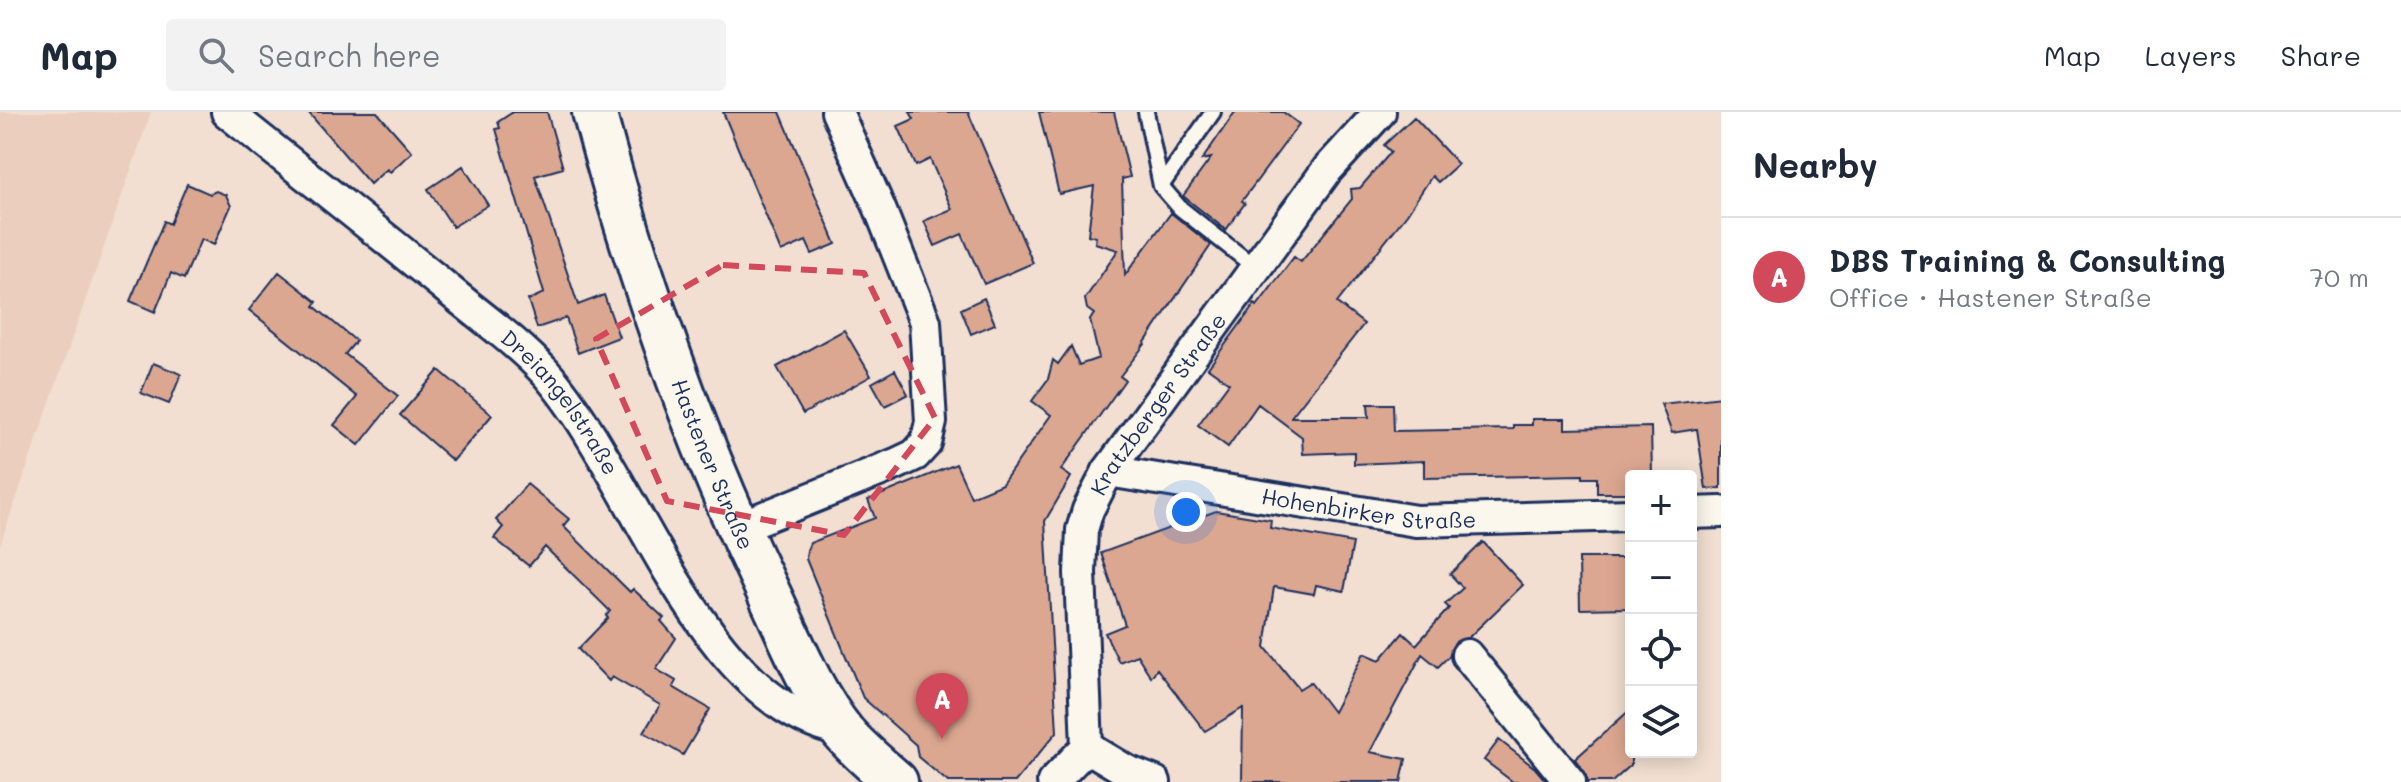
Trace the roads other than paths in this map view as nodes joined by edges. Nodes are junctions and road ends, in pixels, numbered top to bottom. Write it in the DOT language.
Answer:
graph roads {
  1 [pos="227,112"];
  2 [pos="594,112"];
  3 [pos="837,112"];
  4 [pos="1146,112"];
  5 [pos="1213,112"];
  6 [pos="1380,112"];
  7 [pos="1161,186"];
  8 [pos="1256,268"];
  9 [pos="1108,471"];
  10 [pos="1721,512"];
  11 [pos="1697,513"];
  12 [pos="1625,515"];
  13 [pos="737,528"];
  14 [pos="1467,655"];
  15 [pos="842,731"];
  16 [pos="1087,747"];
  17 [pos="896,782"];
  18 [pos="1053,782"];
  19 [pos="1155,782"];
  20 [pos="1570,782"];
  1 -- 15 [label="street, Dreiangelstraße"];
  2 -- 13 [label="main road, Hastener Straße"];
  3 -- 13 [label="street"];
  4 -- 7 [label="lane"];
  5 -- 7 [label="lane"];
  6 -- 8 [label="street, Kratzberger Straße"];
  7 -- 8 [label="lane"];
  8 -- 9 [label="street, Kratzberger Straße"];
  9 -- 12 [label="street, Hohenbirker Straße"];
  9 -- 16 [label="street, Kratzberger Straße"];
  10 -- 11 [label="street"];
  13 -- 15 [label="main road, Hastener Straße"];
  14 -- 20 [label="street"];
  15 -- 17 [label="main road, Hastener Straße"];
  16 -- 18 [label="street"];
  16 -- 19 [label="street"];
}
